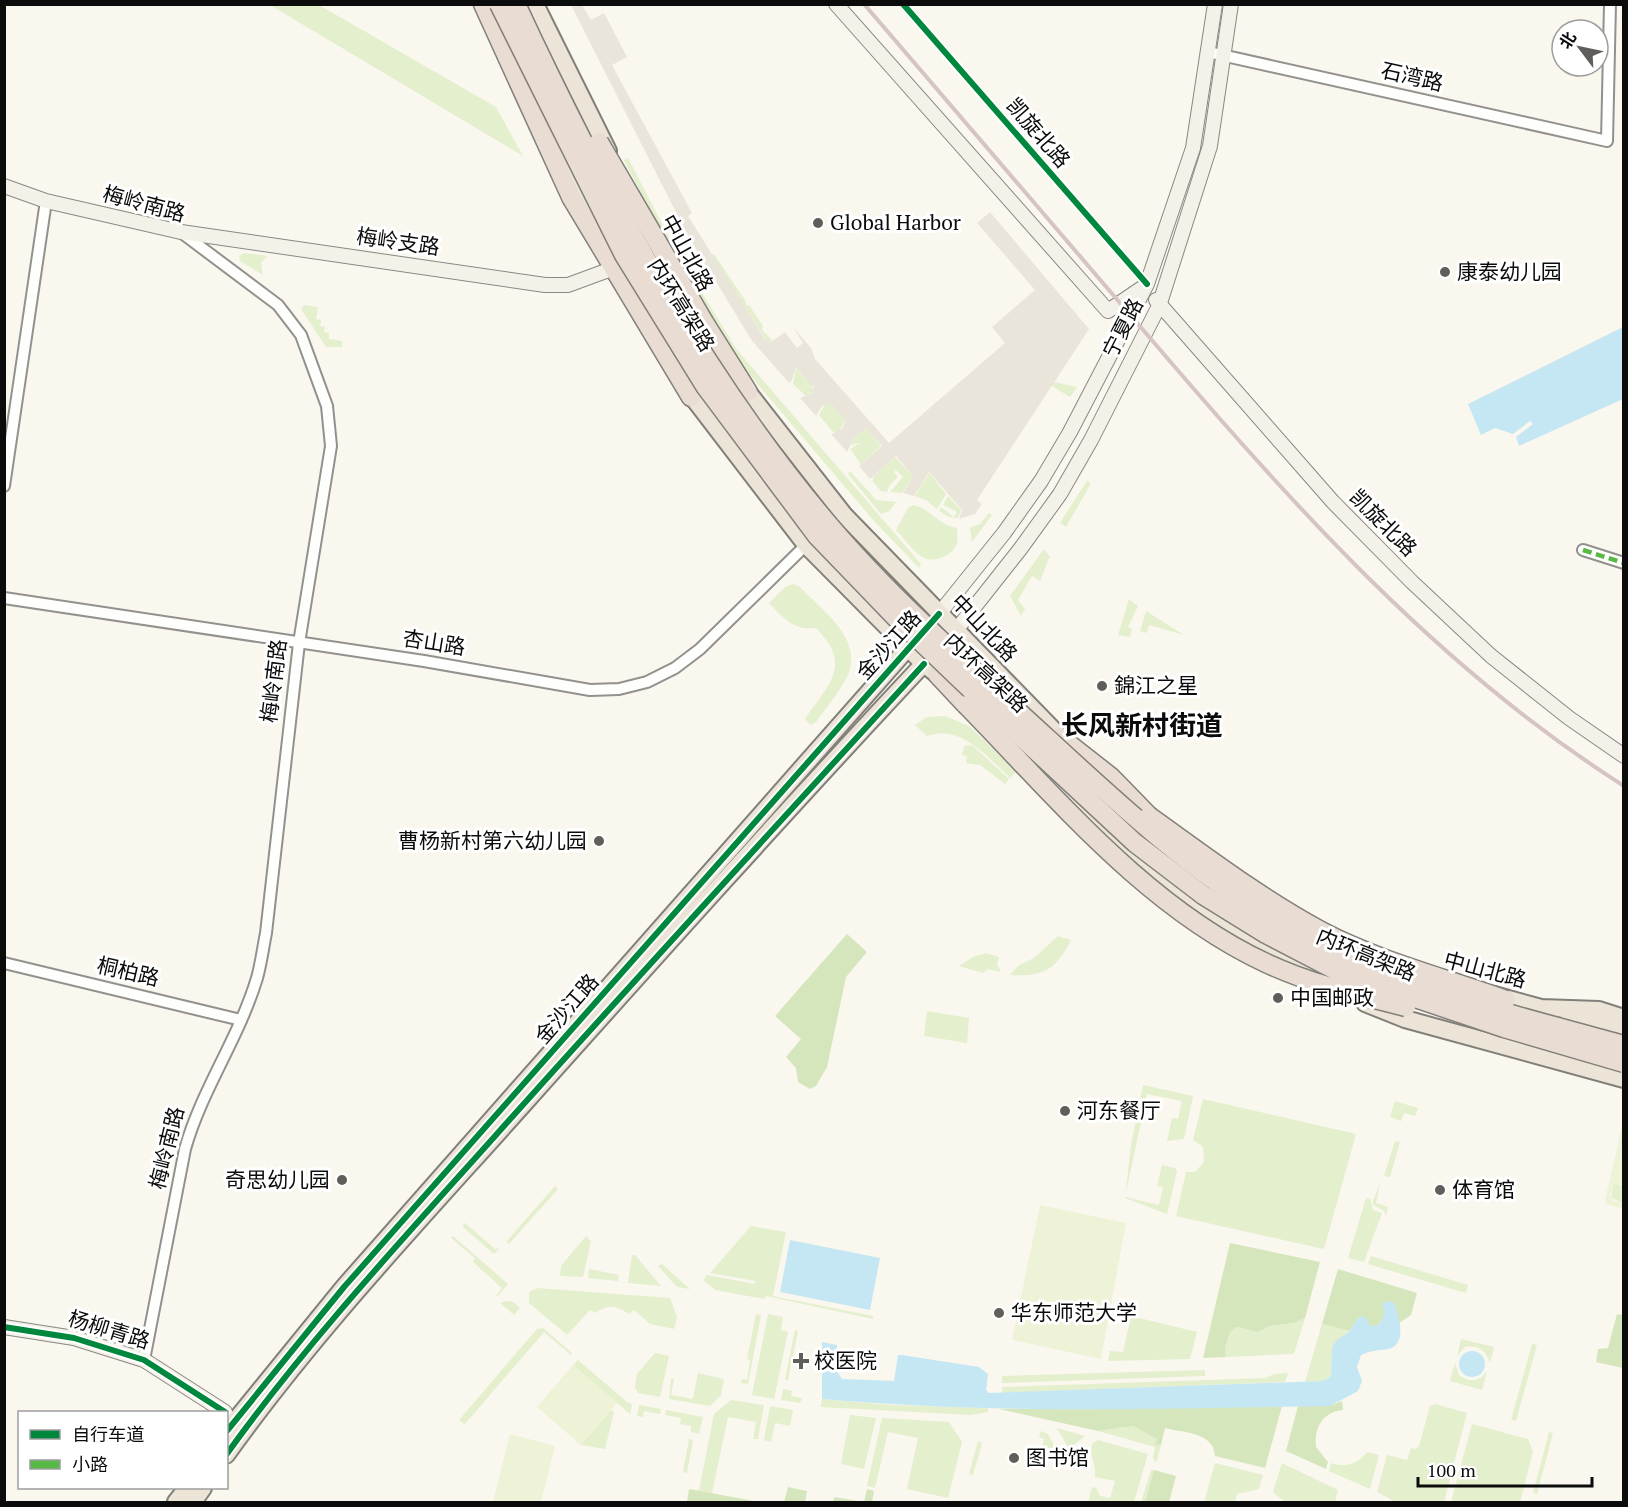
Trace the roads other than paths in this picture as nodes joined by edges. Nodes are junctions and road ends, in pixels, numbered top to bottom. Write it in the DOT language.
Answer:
graph roads {
  1 [pos="481,4"];
  2 [pos="488,4"];
  3 [pos="499,4"];
  4 [pos="516,4"];
  5 [pos="527,4"];
  6 [pos="535,4"];
  7 [pos="836,4"];
  8 [pos="1215,4"];
  9 [pos="1231,4"];
  10 [pos="1610,4"];
  11 [pos="1208,52"];
  12 [pos="1223,55"];
  13 [pos="4,186"];
  14 [pos="46,201"];
  15 [pos="182,232"];
  16 [pos="606,271"];
  17 [pos="1147,284"];
  18 [pos="1159,306"];
  19 [pos="748,392"];
  20 [pos="691,397"];
  21 [pos="4,486"];
  22 [pos="806,545"];
  23 [pos="1583,550"];
  24 [pos="1623,563"];
  25 [pos="4,598"];
  26 [pos="939,614"];
  27 [pos="957,629"];
  28 [pos="299,643"];
  29 [pos="909,648"];
  30 [pos="930,669"];
  31 [pos="1060,737"];
  32 [pos="1623,756"];
  33 [pos="1209,912"];
  34 [pos="4,963"];
  35 [pos="1540,1008"];
  36 [pos="1465,1016"];
  37 [pos="1623,1018"];
  38 [pos="242,1020"];
  39 [pos="1623,1031"];
  40 [pos="1623,1041"];
  41 [pos="1623,1045"];
  42 [pos="1623,1065"];
  43 [pos="1623,1078"];
  44 [pos="4,1327"];
  45 [pos="144,1360"];
  46 [pos="218,1411"];
  47 [pos="232,1421"];
  48 [pos="228,1444"];
  49 [pos="186,1489"];
  50 [pos="203,1489"];
  51 [pos="177,1503"];
  52 [pos="193,1503"];
  1 -- 16 [label="main road"];
  1 -- 20 [label="highway"];
  2 -- 20 [label="main road"];
  3 -- 36 [label="highway, 内环高架路, bridge"];
  4 -- 41 [label="highway, 内环高架路, bridge"];
  5 -- 19 [label="highway, bridge"];
  6 -- 19 [label="main road, 中山北路"];
  7 -- 17 [label="street"];
  8 -- 11 [label="street, 宁夏路"];
  9 -- 12 [label="street, 宁夏路"];
  10 -- 12 [label="street, 石湾路"];
  11 -- 12 [label="street, 石湾路"];
  11 -- 17 [label="street, 宁夏路"];
  12 -- 18 [label="street, 宁夏路"];
  13 -- 14 [label="street, 梅岭南路"];
  14 -- 15 [label="street, 梅岭南路"];
  14 -- 21 [label="street"];
  15 -- 16 [label="street, 梅岭支路"];
  15 -- 28 [label="street, 梅岭南路"];
  16 -- 20 [label="main road"];
  17 -- 18 [label="street, 凯旋北路"];
  17 -- 26 [label="street, 宁夏路"];
  18 -- 27 [label="street, 宁夏路"];
  18 -- 32 [label="street, 凯旋北路"];
  19 -- 26 [label="main road, 中山北路"];
  20 -- 22 [label="main road"];
  22 -- 28 [label="street, 杏山路"];
  22 -- 29 [label="main road"];
  23 -- 24 [label="street"];
  25 -- 28 [label="street, 杏山路"];
  26 -- 27 [label="main road, 中山北路"];
  26 -- 29 [label="main road, 金沙江路"];
  27 -- 30 [label="main road, 金沙江路"];
  27 -- 31 [label="main road, 中山北路"];
  28 -- 38 [label="street, 梅岭南路"];
  29 -- 30 [label="main road"];
  29 -- 47 [label="main road, 金沙江路"];
  30 -- 33 [label="main road"];
  30 -- 36 [label="highway, bridge"];
  30 -- 47 [label="main road, 金沙江路"];
  31 -- 35 [label="main road, 中山北路"];
  31 -- 40 [label="highway, bridge"];
  33 -- 42 [label="main road"];
  33 -- 43 [label="main road"];
  34 -- 38 [label="street, 桐柏路"];
  35 -- 37 [label="main road, 中山北路"];
  35 -- 39 [label="main road"];
  36 -- 42 [label="highway, 内环高架路, bridge"];
  38 -- 45 [label="street, 梅岭南路"];
  44 -- 45 [label="street, 杨柳青路"];
  45 -- 46 [label="street, 杨柳青路"];
  47 -- 48 [label="main road, 金沙江路"];
  49 -- 51 [label="main road"];
  50 -- 52 [label="main road"];
}
